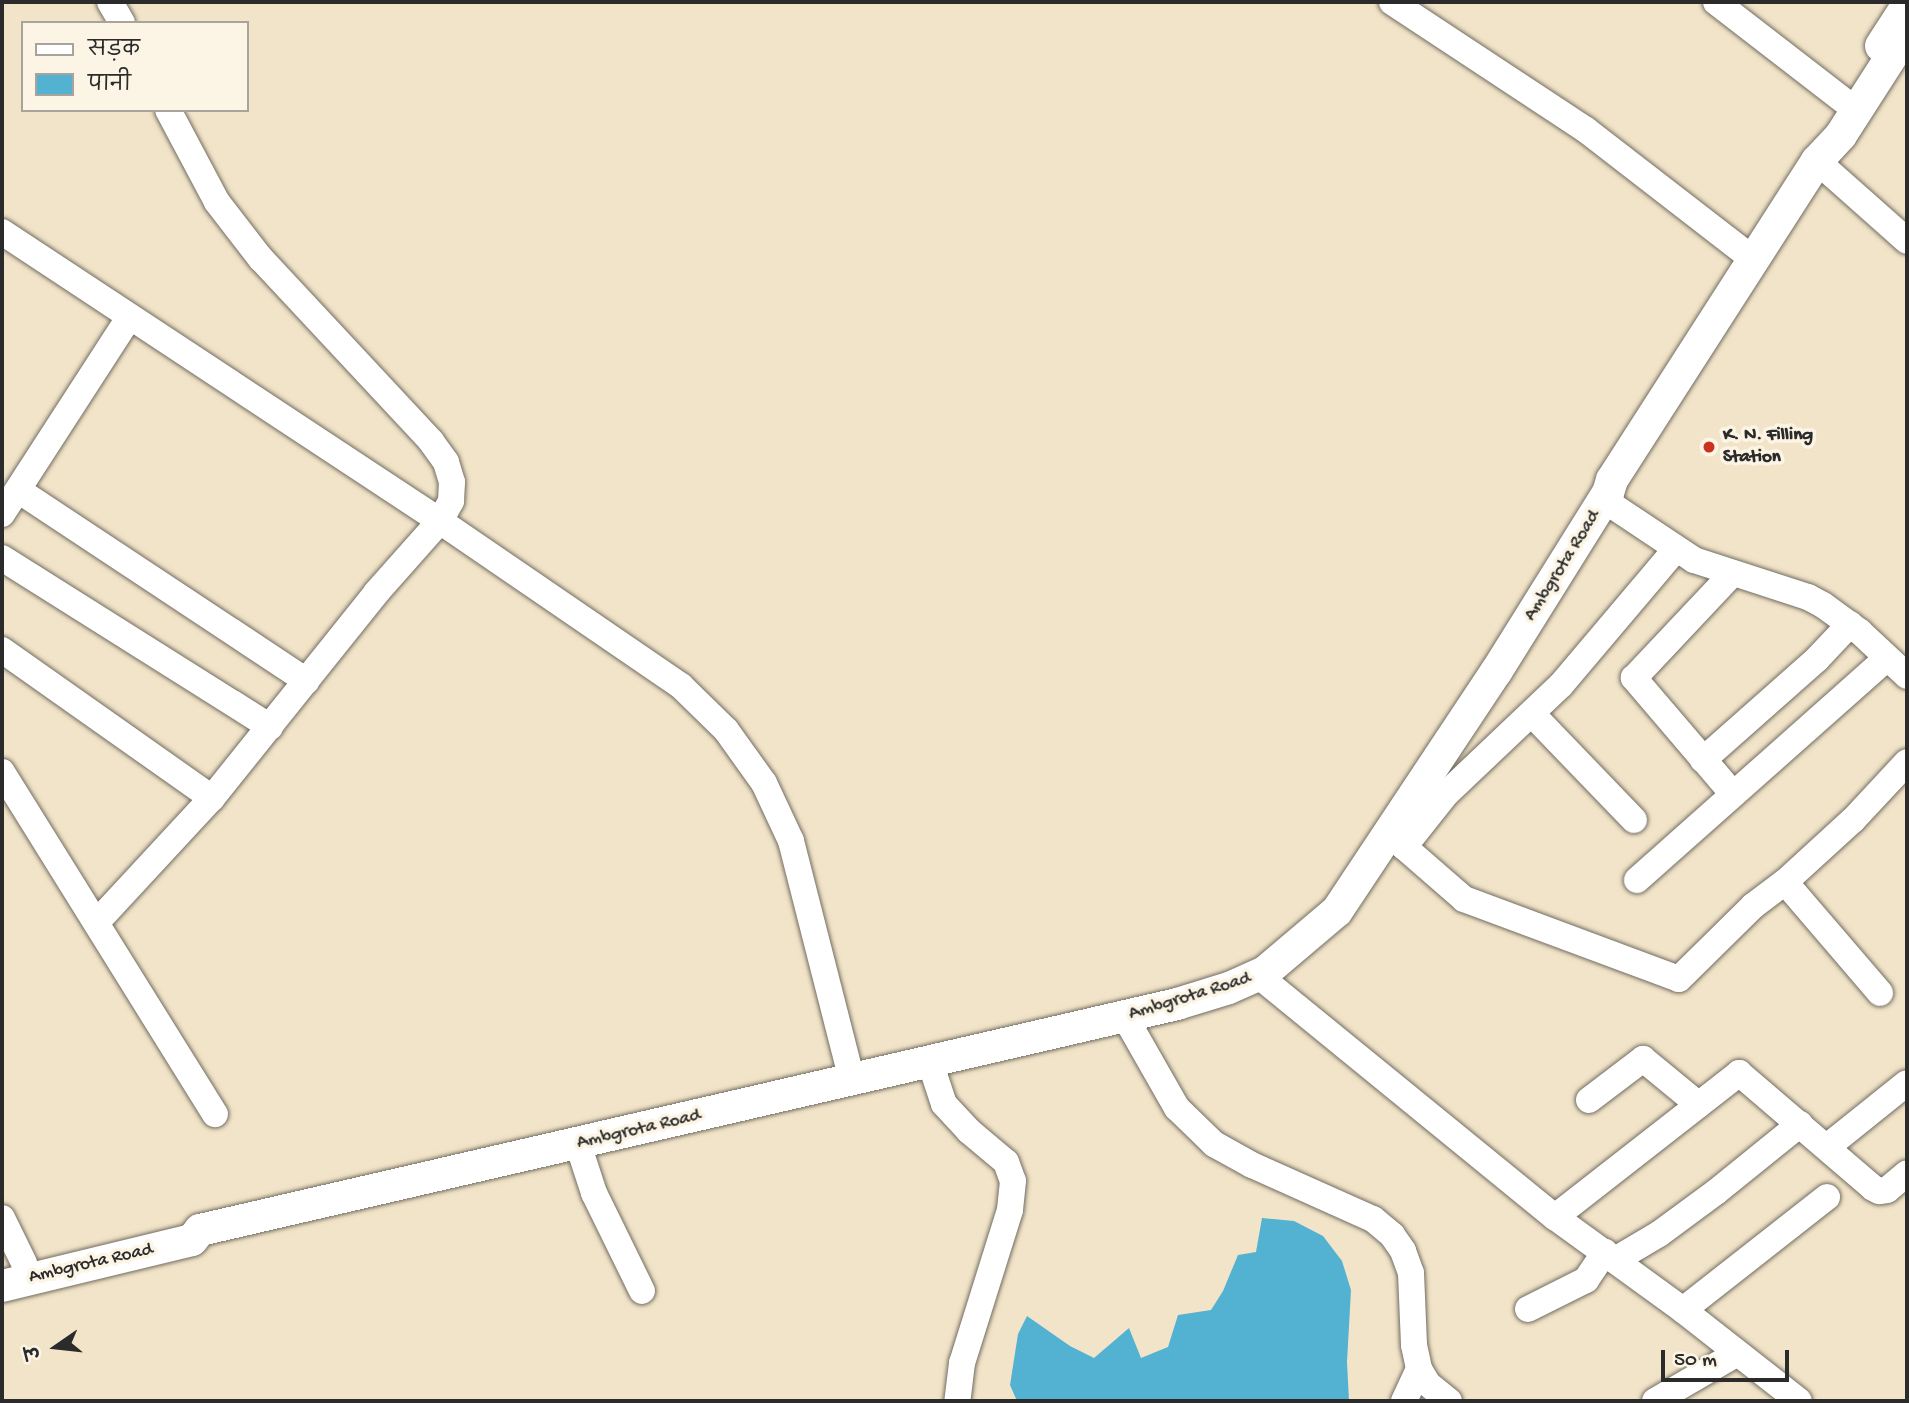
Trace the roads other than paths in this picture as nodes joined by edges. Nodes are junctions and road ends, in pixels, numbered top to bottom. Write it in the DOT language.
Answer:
graph roads {
  1 [pos="110,2"];
  2 [pos="1392,2"];
  3 [pos="1716,2"];
  4 [pos="1907,6"];
  5 [pos="121,21"];
  6 [pos="1907,32"];
  7 [pos="1844,102"];
  8 [pos="170,112"];
  9 [pos="1822,154"];
  10 [pos="2,232"];
  11 [pos="1907,241"];
  12 [pos="1754,260"];
  13 [pos="129,318"];
  14 [pos="18,490"];
  15 [pos="1605,495"];
  16 [pos="2,514"];
  17 [pos="440,521"];
  18 [pos="1676,549"];
  19 [pos="2,558"];
  20 [pos="1733,573"];
  21 [pos="1850,624"];
  22 [pos="2,650"];
  23 [pos="1886,659"];
  24 [pos="1907,676"];
  25 [pos="307,681"];
  26 [pos="1532,714"];
  27 [pos="270,727"];
  28 [pos="1703,760"];
  29 [pos="1907,762"];
  30 [pos="2,772"];
  31 [pos="1733,794"];
  32 [pos="212,797"];
  33 [pos="1634,820"];
  34 [pos="1396,840"];
  35 [pos="1637,880"];
  36 [pos="1785,882"];
  37 [pos="1323,920"];
  38 [pos="97,922"];
  39 [pos="1259,976"];
  40 [pos="1880,993"];
  41 [pos="1125,1017"];
  42 [pos="930,1062"];
  43 [pos="852,1081"];
  44 [pos="1907,1083"];
  45 [pos="1589,1100"];
  46 [pos="1699,1105"];
  47 [pos="215,1114"];
  48 [pos="1800,1124"];
  49 [pos="578,1144"];
  50 [pos="1827,1147"];
  51 [pos="1907,1173"];
  52 [pos="1826,1196"];
  53 [pos="1555,1217"];
  54 [pos="2,1218"];
  55 [pos="200,1230"];
  56 [pos="1610,1256"];
  57 [pos="13,1266"];
  58 [pos="2,1286"];
  59 [pos="642,1291"];
  60 [pos="1528,1309"];
  61 [pos="1683,1310"];
  62 [pos="1736,1354"];
  63 [pos="1419,1369"];
  64 [pos="957,1401"];
  65 [pos="1404,1401"];
  66 [pos="1449,1401"];
  67 [pos="1655,1401"];
  68 [pos="1799,1401"];
  1 -- 5 [label="street"];
  2 -- 12 [label="street"];
  3 -- 7 [label="street"];
  4 -- 7 [label="main road"];
  6 -- 9 [label="main road, Ambgrota Road"];
  7 -- 9 [label="main road"];
  8 -- 17 [label="street"];
  9 -- 11 [label="street"];
  9 -- 12 [label="main road, Ambgrota Road"];
  10 -- 13 [label="street"];
  12 -- 15 [label="main road, Ambgrota Road"];
  13 -- 14 [label="street"];
  13 -- 17 [label="street"];
  14 -- 16 [label="street"];
  14 -- 25 [label="street"];
  15 -- 18 [label="street"];
  15 -- 34 [label="main road, Ambgrota Road"];
  15 -- 37 [label="main road"];
  17 -- 25 [label="street"];
  17 -- 43 [label="street"];
  18 -- 20 [label="street"];
  18 -- 26 [label="street"];
  19 -- 27 [label="street"];
  20 -- 21 [label="street"];
  20 -- 28 [label="street"];
  21 -- 23 [label="street"];
  21 -- 28 [label="street"];
  22 -- 32 [label="street"];
  23 -- 24 [label="street"];
  23 -- 31 [label="street"];
  25 -- 27 [label="street"];
  26 -- 33 [label="street"];
  26 -- 34 [label="street"];
  27 -- 32 [label="street"];
  28 -- 31 [label="street"];
  29 -- 36 [label="street"];
  30 -- 38 [label="street"];
  31 -- 35 [label="street"];
  32 -- 38 [label="street"];
  34 -- 36 [label="street"];
  34 -- 37 [label="main road, Ambgrota Road"];
  36 -- 40 [label="street"];
  37 -- 39 [label="main road, Ambgrota Road"];
  38 -- 47 [label="street"];
  39 -- 41 [label="main road, Ambgrota Road"];
  39 -- 53 [label="street"];
  41 -- 42 [label="main road, Ambgrota Road"];
  41 -- 63 [label="street"];
  42 -- 43 [label="main road, Ambgrota Road"];
  42 -- 64 [label="street"];
  43 -- 49 [label="main road, Ambgrota Road"];
  44 -- 50 [label="street"];
  45 -- 46 [label="street"];
  46 -- 48 [label="street"];
  46 -- 53 [label="street"];
  48 -- 50 [label="street"];
  48 -- 56 [label="street"];
  49 -- 55 [label="main road, Ambgrota Road"];
  49 -- 59 [label="street"];
  50 -- 51 [label="street"];
  52 -- 61 [label="street"];
  53 -- 56 [label="street"];
  54 -- 57 [label="street"];
  55 -- 57 [label="main road"];
  55 -- 58 [label="main road, Ambgrota Road"];
  56 -- 60 [label="street"];
  56 -- 61 [label="street"];
  61 -- 62 [label="street"];
  62 -- 67 [label="street"];
  62 -- 68 [label="street"];
  63 -- 65 [label="street"];
  63 -- 66 [label="street"];
}
